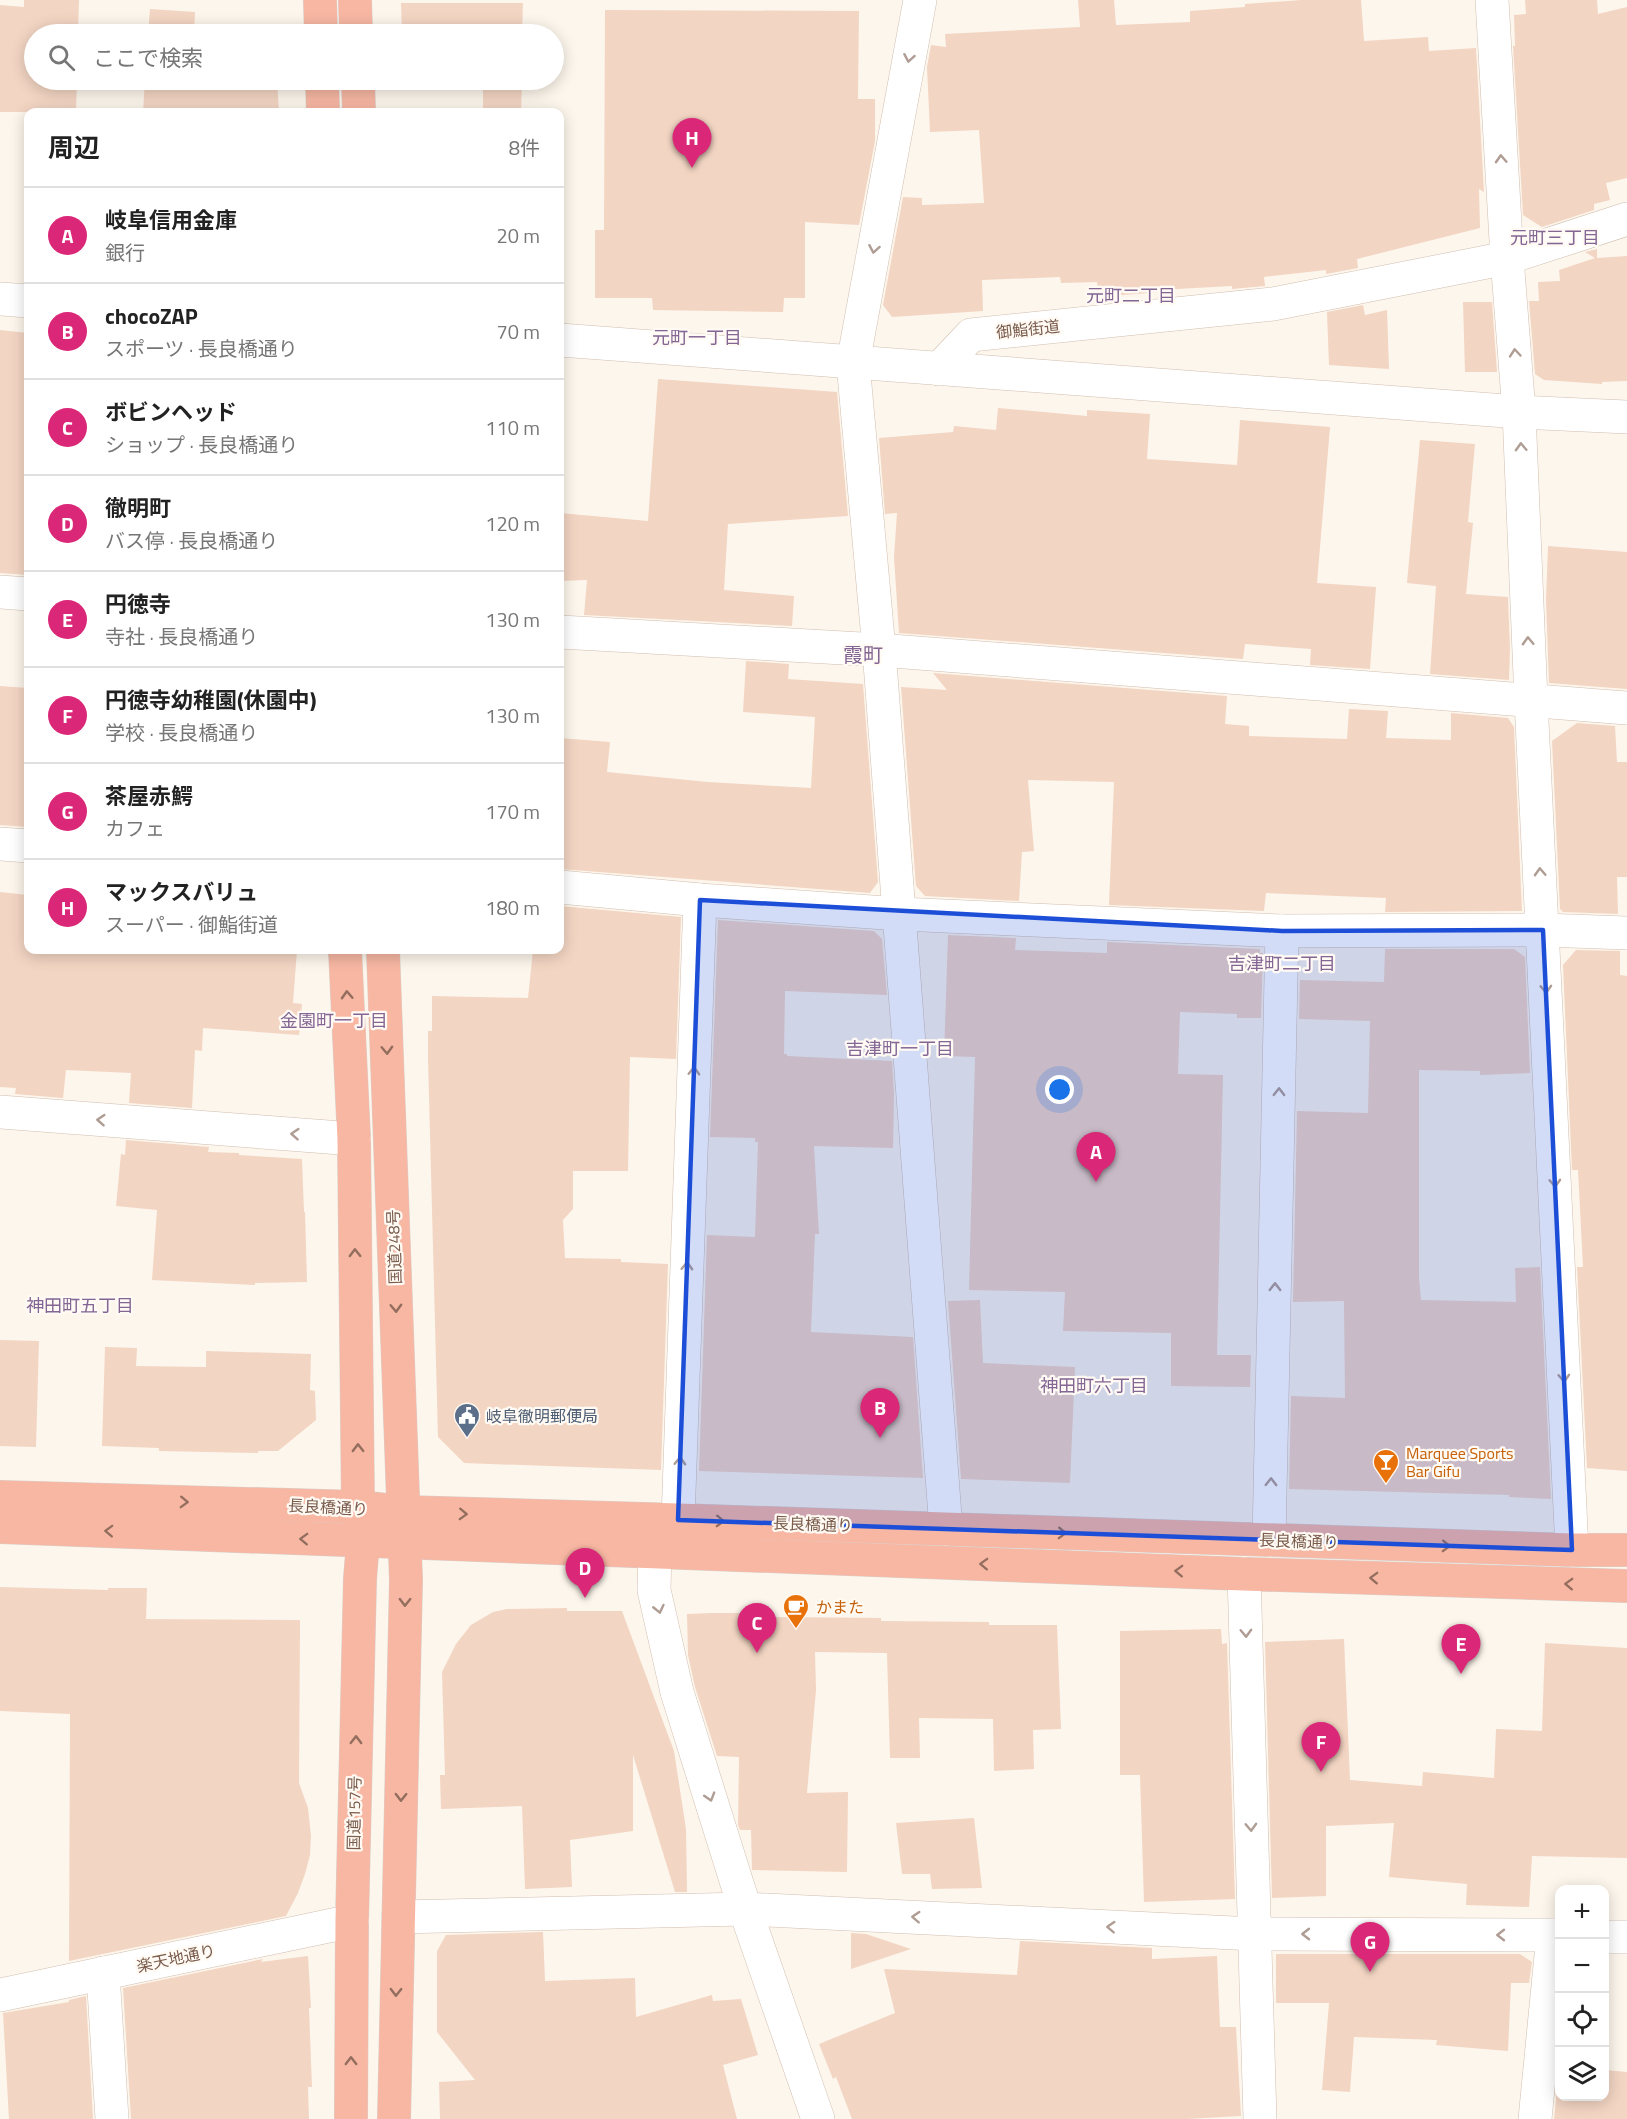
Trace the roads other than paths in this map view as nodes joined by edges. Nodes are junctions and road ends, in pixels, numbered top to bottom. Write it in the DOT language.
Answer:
graph roads {
  1 [pos="320,0"];
  2 [pos="355,0"];
  3 [pos="920,0"];
  4 [pos="1492,0"];
  5 [pos="321,24"];
  6 [pos="356,24"];
  7 [pos="322,90"];
  8 [pos="358,90"];
  9 [pos="323,108"];
  10 [pos="359,108"];
  11 [pos="1627,219"];
  12 [pos="1507,258"];
  13 [pos="0,299"];
  14 [pos="24,301"];
  15 [pos="564,340"];
  16 [pos="853,363"];
  17 [pos="939,369"];
  18 [pos="1520,412"];
  19 [pos="1627,417"];
  20 [pos="0,592"];
  21 [pos="24,594"];
  22 [pos="564,632"];
  23 [pos="879,650"];
  24 [pos="1531,700"];
  25 [pos="1627,708"];
  26 [pos="0,843"];
  27 [pos="24,846"];
  28 [pos="564,887"];
  29 [pos="700,900"];
  30 [pos="900,914"];
  31 [pos="1543,930"];
  32 [pos="1282,931"];
  33 [pos="1627,933"];
  34 [pos="345,954"];
  35 [pos="383,954"];
  36 [pos="0,1112"];
  37 [pos="354,1138"];
  38 [pos="0,1497"];
  39 [pos="358,1507"];
  40 [pos="678,1520"];
  41 [pos="0,1527"];
  42 [pos="404,1528"];
  43 [pos="946,1529"];
  44 [pos="1269,1540"];
  45 [pos="363,1541"];
  46 [pos="1572,1550"];
  47 [pos="655,1551"];
  48 [pos="1627,1551"];
  49 [pos="1244,1574"];
  50 [pos="1627,1586"];
  51 [pos="745,1909"];
  52 [pos="398,1917"];
  53 [pos="352,1921"];
  54 [pos="1254,1934"];
  55 [pos="1555,1935"];
  56 [pos="1609,1937"];
  57 [pos="1627,1937"];
  58 [pos="1556,1939"];
  59 [pos="103,1973"];
  60 [pos="0,1995"];
  61 [pos="112,2119"];
  62 [pos="351,2119"];
  63 [pos="394,2119"];
  64 [pos="818,2119"];
  65 [pos="1260,2119"];
  66 [pos="1535,2119"];
  1 -- 5 [label="highway"];
  2 -- 6 [label="highway"];
  3 -- 16 [label="street, one-way"];
  12 -- 4 [label="street, one-way"];
  7 -- 9 [label="highway"];
  8 -- 10 [label="highway"];
  11 -- 12 [label="street, 御鮨街道"];
  12 -- 17 [label="street, 御鮨街道"];
  18 -- 12 [label="street, one-way"];
  13 -- 14 [label="street"];
  15 -- 16 [label="street"];
  16 -- 17 [label="street"];
  16 -- 23 [label="street"];
  17 -- 18 [label="street"];
  18 -- 19 [label="street"];
  24 -- 18 [label="street, one-way"];
  20 -- 21 [label="street"];
  22 -- 23 [label="street"];
  23 -- 24 [label="street"];
  23 -- 30 [label="street"];
  24 -- 25 [label="street"];
  31 -- 24 [label="street, one-way"];
  26 -- 27 [label="street"];
  28 -- 29 [label="street"];
  29 -- 30 [label="street"];
  40 -- 29 [label="street, one-way"];
  30 -- 32 [label="street"];
  30 -- 43 [label="street"];
  31 -- 32 [label="street"];
  31 -- 33 [label="street"];
  31 -- 46 [label="street, one-way"];
  44 -- 32 [label="street, one-way"];
  37 -- 34 [label="highway, one-way"];
  35 -- 42 [label="highway, 国道248号, one-way"];
  37 -- 36 [label="street, one-way"];
  39 -- 37 [label="highway, one-way"];
  38 -- 39 [label="highway, 長良橋通り, one-way"];
  39 -- 42 [label="highway, 長良橋通り"];
  39 -- 45 [label="highway, 国道157号"];
  42 -- 40 [label="highway, 長良橋通り, one-way"];
  40 -- 43 [label="highway, 長良橋通り, one-way"];
  45 -- 41 [label="highway, 長良橋通り, one-way"];
  42 -- 45 [label="highway, 長良橋通り"];
  42 -- 47 [label="highway, 長良橋通り"];
  42 -- 52 [label="highway, one-way"];
  43 -- 44 [label="highway, 長良橋通り, one-way"];
  44 -- 46 [label="highway, 長良橋通り, one-way"];
  53 -- 45 [label="highway, 国道157号, one-way"];
  46 -- 48 [label="highway, 長良橋通り"];
  49 -- 47 [label="highway, 長良橋通り, one-way"];
  47 -- 51 [label="street, one-way"];
  50 -- 49 [label="highway, 長良橋通り, one-way"];
  49 -- 54 [label="street, one-way"];
  51 -- 52 [label="street"];
  54 -- 51 [label="street, one-way"];
  51 -- 64 [label="street"];
  52 -- 63 [label="highway, one-way"];
  53 -- 59 [label="street, 楽天地通り"];
  62 -- 53 [label="highway, 国道157号, one-way"];
  55 -- 54 [label="street, one-way"];
  54 -- 65 [label="street"];
  56 -- 57 [label="street"];
  58 -- 66 [label="street"];
  59 -- 60 [label="street, 楽天地通り"];
  59 -- 61 [label="street"];
}
